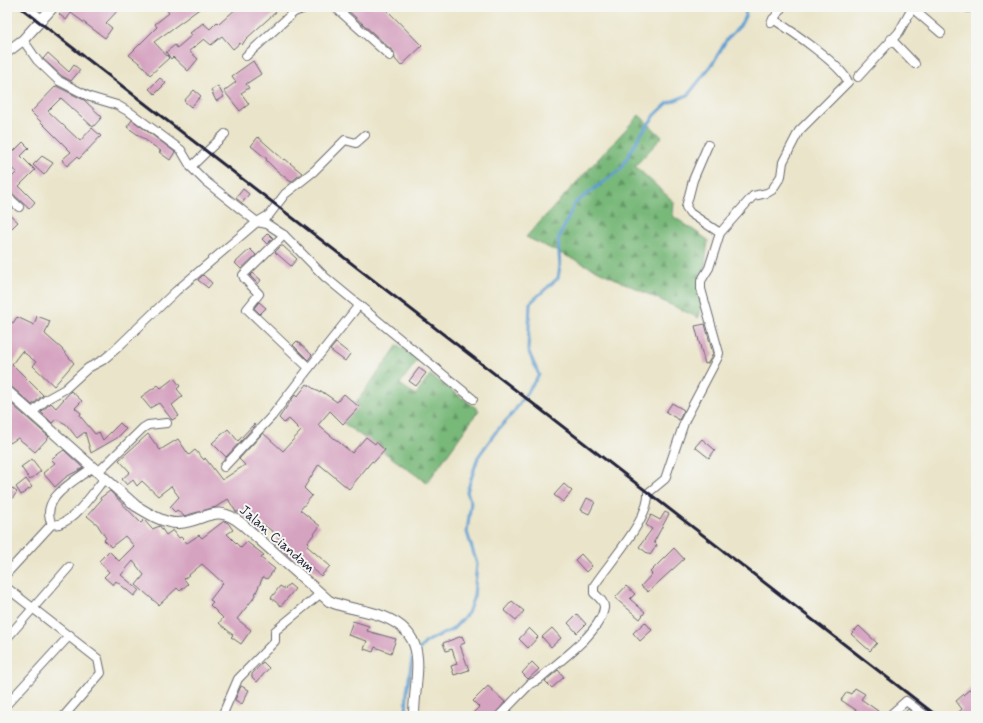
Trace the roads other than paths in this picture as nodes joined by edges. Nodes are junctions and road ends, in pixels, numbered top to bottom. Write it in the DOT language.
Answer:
graph roads {
  1 [pos="26,7"];
  2 [pos="53,7"];
  3 [pos="308,7"];
  4 [pos="335,7"];
  5 [pos="782,7"];
  6 [pos="912,8"];
  7 [pos="292,9"];
  8 [pos="42,19"];
  9 [pos="941,33"];
  10 [pos="892,39"];
  11 [pos="23,40"];
  12 [pos="7,52"];
  13 [pos="246,56"];
  14 [pos="390,56"];
  15 [pos="915,64"];
  16 [pos="858,78"];
  17 [pos="225,134"];
  18 [pos="365,135"];
  19 [pos="708,145"];
  20 [pos="192,167"];
  21 [pos="7,196"];
  22 [pos="19,207"];
  23 [pos="258,222"];
  24 [pos="720,233"];
  25 [pos="284,235"];
  26 [pos="359,305"];
  27 [pos="309,368"];
  28 [pos="7,391"];
  29 [pos="473,399"];
  30 [pos="32,412"];
  31 [pos="167,423"];
  32 [pos="224,467"];
  33 [pos="99,472"];
  34 [pos="52,524"];
  35 [pos="69,567"];
  36 [pos="7,573"];
  37 [pos="7,588"];
  38 [pos="320,594"];
  39 [pos="33,608"];
  40 [pos="70,635"];
  41 [pos="7,638"];
  42 [pos="7,704"];
  43 [pos="64,716"];
  44 [pos="222,716"];
  45 [pos="414,716"];
  46 [pos="499,716"];
  47 [pos="889,716"];
  48 [pos="926,716"];
  1 -- 8 [label="street"];
  2 -- 8 [label="street"];
  3 -- 7 [label="street"];
  4 -- 14 [label="street"];
  5 -- 24 [label="street"];
  6 -- 9 [label="street"];
  6 -- 10 [label="street"];
  7 -- 13 [label="street"];
  8 -- 11 [label="street"];
  10 -- 15 [label="street"];
  10 -- 16 [label="street"];
  11 -- 12 [label="street"];
  11 -- 20 [label="street"];
  17 -- 20 [label="street"];
  18 -- 23 [label="street"];
  19 -- 24 [label="street"];
  20 -- 23 [label="street"];
  21 -- 22 [label="street"];
  23 -- 25 [label="street"];
  23 -- 30 [label="street"];
  24 -- 46 [label="street"];
  25 -- 26 [label="street"];
  25 -- 27 [label="street"];
  26 -- 27 [label="street"];
  26 -- 29 [label="street"];
  27 -- 32 [label="street"];
  28 -- 30 [label="street, Jalan Ciandam"];
  30 -- 33 [label="street, Jalan Ciandam"];
  31 -- 33 [label="street"];
  33 -- 34 [label="street"];
  33 -- 34 [label="street"];
  33 -- 38 [label="street, Jalan Ciandam"];
  34 -- 36 [label="street"];
  35 -- 39 [label="street"];
  37 -- 39 [label="street"];
  38 -- 44 [label="street"];
  38 -- 45 [label="street, Jalan Ciandam"];
  39 -- 40 [label="street"];
  39 -- 41 [label="street"];
  40 -- 42 [label="street"];
  40 -- 43 [label="street"];
  47 -- 48 [label="street"];
}
